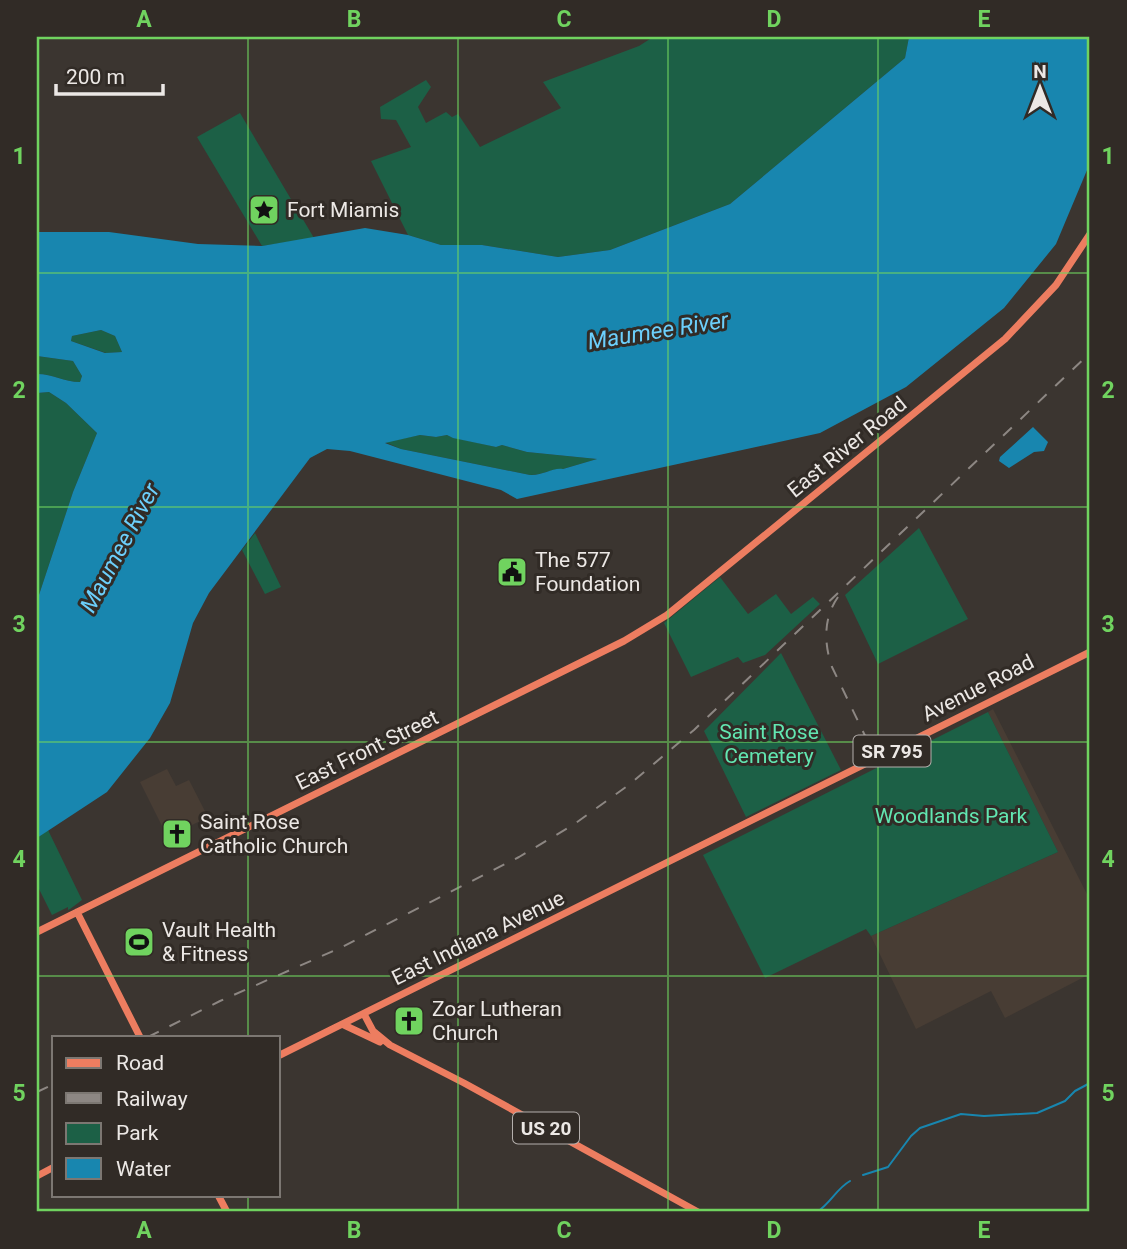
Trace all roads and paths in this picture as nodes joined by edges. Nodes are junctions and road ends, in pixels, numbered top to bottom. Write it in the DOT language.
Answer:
graph roads {
  1 [pos="1090,234"];
  2 [pos="1090,652"];
  3 [pos="597,655"];
  4 [pos="694,850"];
  5 [pos="77,912"];
  6 [pos="37,932"];
  7 [pos="364,1014"];
  8 [pos="343,1025"];
  9 [pos="139,1036"];
  10 [pos="393,1047"];
  11 [pos="280,1055"];
  12 [pos="219,1196"];
  13 [pos="227,1212"];
  14 [pos="698,1212"];
  1 -- 3 [label="main road, East River Road"];
  2 -- 4 [label="main road, Avenue Road / SR 795"];
  3 -- 5 [label="main road, East Front Street"];
  4 -- 7 [label="main road, East Indiana Avenue / SR 795"];
  5 -- 6 [label="main road, East Front Street"];
  5 -- 9 [label="main road"];
  7 -- 8 [label="main road, East Indiana Avenue"];
  7 -- 10 [label="main road, US 20"];
  8 -- 10 [label="main road, US 20"];
  8 -- 11 [label="main road, East Indiana Avenue"];
  10 -- 14 [label="main road, US 20"];
  12 -- 13 [label="main road"];
}
